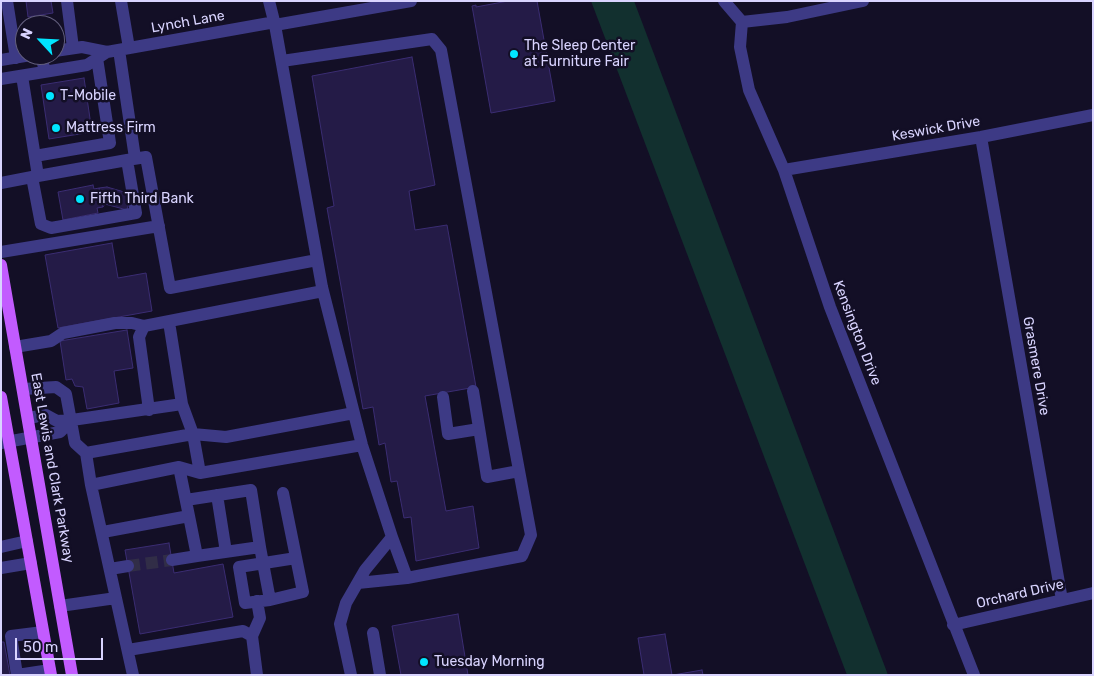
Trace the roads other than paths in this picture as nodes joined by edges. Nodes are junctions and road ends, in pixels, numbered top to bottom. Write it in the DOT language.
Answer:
graph roads {
  1 [pos="7,1"];
  2 [pos="66,1"];
  3 [pos="121,1"];
  4 [pos="269,1"];
  5 [pos="411,1"];
  6 [pos="724,1"];
  7 [pos="863,1"];
  8 [pos="742,22"];
  9 [pos="275,24"];
  10 [pos="73,48"];
  11 [pos="65,49"];
  12 [pos="15,52"];
  13 [pos="113,52"];
  14 [pos="15,58"];
  15 [pos="1,60"];
  16 [pos="282,62"];
  17 [pos="44,65"];
  18 [pos="46,72"];
  19 [pos="22,76"];
  20 [pos="1,79"];
  21 [pos="1093,115"];
  22 [pos="981,137"];
  23 [pos="35,156"];
  24 [pos="131,159"];
  25 [pos="784,170"];
  26 [pos="35,176"];
  27 [pos="1,183"];
  28 [pos="159,226"];
  29 [pos="1,252"];
  30 [pos="317,260"];
  31 [pos="1,266"];
  32 [pos="323,291"];
  33 [pos="169,322"];
  34 [pos="144,326"];
  35 [pos="15,347"];
  36 [pos="23,389"];
  37 [pos="473,391"];
  38 [pos="443,397"];
  39 [pos="1,399"];
  40 [pos="182,404"];
  41 [pos="149,410"];
  42 [pos="354,413"];
  43 [pos="28,418"];
  44 [pos="72,420"];
  45 [pos="479,428"];
  46 [pos="193,434"];
  47 [pos="31,436"];
  48 [pos="5,442"];
  49 [pos="362,445"];
  50 [pos="86,453"];
  51 [pos="178,468"];
  52 [pos="519,471"];
  53 [pos="200,473"];
  54 [pos="91,485"];
  55 [pos="283,493"];
  56 [pos="217,496"];
  57 [pos="186,500"];
  58 [pos="189,516"];
  59 [pos="103,532"];
  60 [pos="392,537"];
  61 [pos="27,541"];
  62 [pos="1,547"];
  63 [pos="260,547"];
  64 [pos="226,552"];
  65 [pos="197,556"];
  66 [pos="296,558"];
  67 [pos="172,560"];
  68 [pos="31,563"];
  69 [pos="262,563"];
  70 [pos="128,566"];
  71 [pos="1,568"];
  72 [pos="110,569"];
  73 [pos="407,578"];
  74 [pos="358,582"];
  75 [pos="1093,594"];
  76 [pos="116,598"];
  77 [pos="1062,600"];
  78 [pos="264,601"];
  79 [pos="60,606"];
  80 [pos="953,625"];
  81 [pos="43,632"];
  82 [pos="373,633"];
  83 [pos="252,636"];
  84 [pos="128,650"];
  85 [pos="50,672"];
  86 [pos="17,675"];
  87 [pos="72,675"];
  88 [pos="133,675"];
  89 [pos="257,675"];
  90 [pos="351,675"];
  91 [pos="380,675"];
  92 [pos="974,675"];
  1 -- 12 [label="street"];
  2 -- 10 [label="street"];
  3 -- 13 [label="street"];
  4 -- 9 [label="street"];
  5 -- 9 [label="street, Lynch Lane"];
  6 -- 8 [label="street"];
  7 -- 8 [label="street"];
  8 -- 25 [label="street, Kensington Drive"];
  9 -- 13 [label="street, Lynch Lane"];
  9 -- 16 [label="street"];
  10 -- 11 [label="street, Lynch Lane"];
  10 -- 13 [label="street, Lynch Lane"];
  13 -- 18 [label="street, Lynch Lane"];
  13 -- 23 [label="street"];
  13 -- 24 [label="street"];
  14 -- 15 [label="street"];
  16 -- 30 [label="street"];
  16 -- 52 [label="street"];
  17 -- 18 [label="street"];
  18 -- 19 [label="street, Lynch Lane"];
  19 -- 20 [label="street, Lynch Lane"];
  19 -- 23 [label="street"];
  21 -- 22 [label="street, Keswick Drive"];
  22 -- 25 [label="street, Keswick Drive"];
  22 -- 77 [label="street, Grasmere Drive"];
  23 -- 26 [label="street"];
  24 -- 26 [label="street"];
  24 -- 26 [label="street"];
  24 -- 28 [label="street"];
  25 -- 80 [label="street, Kensington Drive"];
  26 -- 27 [label="street"];
  28 -- 29 [label="street"];
  28 -- 30 [label="street"];
  30 -- 32 [label="street"];
  31 -- 35 [label="main road, East Lewis and Clark Parkway"];
  32 -- 33 [label="street"];
  32 -- 42 [label="street"];
  33 -- 34 [label="street"];
  33 -- 40 [label="street"];
  34 -- 35 [label="street"];
  34 -- 41 [label="street"];
  35 -- 36 [label="main road, East Lewis and Clark Parkway"];
  36 -- 43 [label="main road, East Lewis and Clark Parkway"];
  36 -- 44 [label="street"];
  37 -- 45 [label="street"];
  38 -- 45 [label="street"];
  39 -- 48 [label="main road"];
  40 -- 41 [label="street"];
  40 -- 46 [label="street"];
  41 -- 44 [label="street"];
  42 -- 46 [label="street"];
  42 -- 49 [label="street"];
  43 -- 44 [label="street"];
  43 -- 47 [label="main road, East Lewis and Clark Parkway"];
  44 -- 47 [label="street"];
  44 -- 50 [label="street"];
  45 -- 52 [label="street"];
  46 -- 50 [label="street"];
  46 -- 53 [label="street"];
  47 -- 48 [label="street"];
  47 -- 79 [label="main road, East Lewis and Clark Parkway"];
  48 -- 61 [label="main road"];
  49 -- 53 [label="street"];
  49 -- 60 [label="street"];
  50 -- 54 [label="street"];
  51 -- 53 [label="street"];
  51 -- 54 [label="street"];
  51 -- 57 [label="street"];
  52 -- 73 [label="street"];
  54 -- 59 [label="street"];
  55 -- 66 [label="street"];
  56 -- 57 [label="street"];
  56 -- 63 [label="street"];
  56 -- 64 [label="street"];
  57 -- 58 [label="street"];
  58 -- 59 [label="street"];
  58 -- 65 [label="street"];
  59 -- 72 [label="street"];
  60 -- 73 [label="street"];
  60 -- 74 [label="street"];
  61 -- 62 [label="street"];
  61 -- 68 [label="main road"];
  63 -- 64 [label="street"];
  63 -- 69 [label="street"];
  64 -- 65 [label="street"];
  65 -- 67 [label="street"];
  66 -- 69 [label="street"];
  66 -- 78 [label="street"];
  68 -- 71 [label="street"];
  68 -- 81 [label="main road"];
  69 -- 78 [label="street"];
  69 -- 78 [label="street"];
  70 -- 72 [label="street"];
  72 -- 76 [label="street"];
  73 -- 74 [label="street"];
  74 -- 90 [label="street"];
  75 -- 77 [label="street, Orchard Drive"];
  76 -- 79 [label="street"];
  76 -- 84 [label="street"];
  77 -- 80 [label="street, Orchard Drive"];
  78 -- 83 [label="street"];
  79 -- 87 [label="main road, East Lewis and Clark Parkway"];
  80 -- 92 [label="street, Kensington Drive"];
  81 -- 85 [label="main road"];
  81 -- 86 [label="street"];
  82 -- 91 [label="street"];
  83 -- 84 [label="street"];
  83 -- 89 [label="street"];
  84 -- 88 [label="street"];
  85 -- 86 [label="street"];
}
